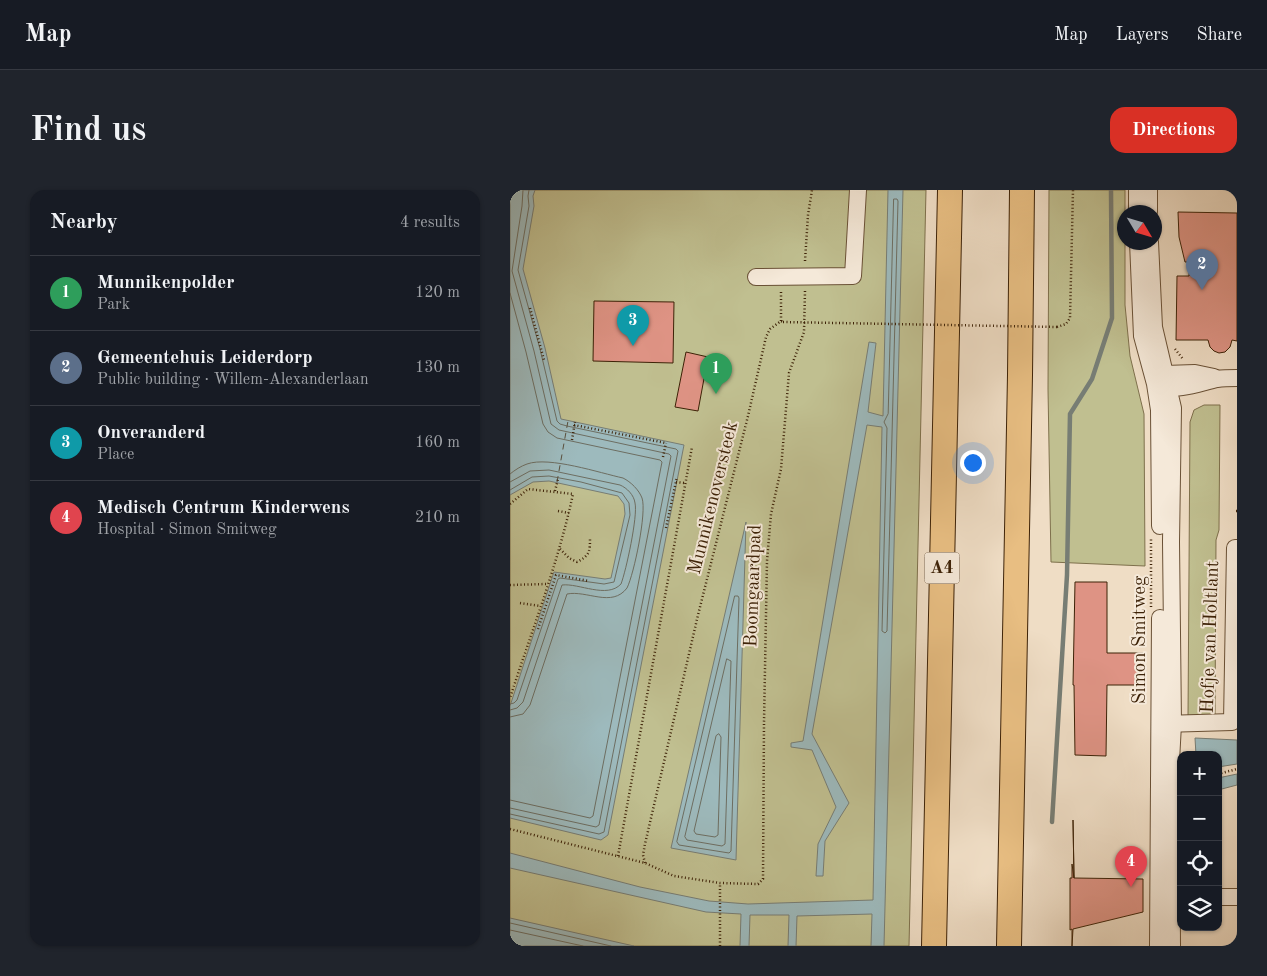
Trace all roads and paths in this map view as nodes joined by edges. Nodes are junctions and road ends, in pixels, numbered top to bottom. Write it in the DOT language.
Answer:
graph roads {
  1 [pos="812,190"];
  2 [pos="858,190"];
  3 [pos="950,190"];
  4 [pos="1022,190"];
  5 [pos="1073,190"];
  6 [pos="1137,190"];
  7 [pos="1148,190"];
  8 [pos="1137,205"];
  9 [pos="1149,205"];
  10 [pos="1138,250"];
  11 [pos="1150,250"];
  12 [pos="756,277"];
  13 [pos="804,277"];
  14 [pos="781,297"];
  15 [pos="530,308"];
  16 [pos="782,321"];
  17 [pos="544,360"];
  18 [pos="1237,378"];
  19 [pos="1163,382"];
  20 [pos="572,440"];
  21 [pos="692,447"];
  22 [pos="663,457"];
  23 [pos="677,477"];
  24 [pos="558,479"];
  25 [pos="676,482"];
  26 [pos="685,483"];
  27 [pos="554,491"];
  28 [pos="510,504"];
  29 [pos="558,512"];
  30 [pos="569,513"];
  31 [pos="666,528"];
  32 [pos="590,537"];
  33 [pos="1237,548"];
  34 [pos="560,549"];
  35 [pos="589,582"];
  36 [pos="547,584"];
  37 [pos="510,585"];
  38 [pos="520,603"];
  39 [pos="540,606"];
  40 [pos="538,629"];
  41 [pos="510,698"];
  42 [pos="1172,724"];
  43 [pos="1237,769"];
  44 [pos="1222,773"];
  45 [pos="510,829"];
  46 [pos="618,856"];
  47 [pos="645,864"];
  48 [pos="720,883"];
  49 [pos="1170,896"];
  50 [pos="1222,897"];
  51 [pos="1237,897"];
  52 [pos="720,946"];
  53 [pos="934,946"];
  54 [pos="1009,946"];
  55 [pos="1158,946"];
  56 [pos="1172,946"];
  1 -- 13 [label="path, Boomgaardpad"];
  2 -- 13 [label="street"];
  3 -- 53 [label="highway, A4"];
  4 -- 54 [label="highway"];
  5 -- 16 [label="path, bridge"];
  6 -- 8 [label="street"];
  7 -- 9 [label="street"];
  10 -- 19 [label="street"];
  11 -- 19 [label="street"];
  12 -- 13 [label="street"];
  13 -- 48 [label="path, Boomgaardpad"];
  14 -- 16 [label="path"];
  15 -- 17 [label="path"];
  16 -- 47 [label="path, Munnikenoversteek"];
  18 -- 19 [label="street"];
  19 -- 42 [label="street, Simon Smitweg"];
  20 -- 22 [label="path"];
  21 -- 26 [label="path"];
  23 -- 25 [label="path"];
  24 -- 27 [label="path"];
  25 -- 26 [label="path"];
  25 -- 31 [label="path"];
  26 -- 46 [label="path"];
  27 -- 28 [label="path"];
  27 -- 30 [label="path"];
  29 -- 30 [label="path"];
  30 -- 34 [label="path"];
  32 -- 34 [label="path"];
  33 -- 42 [label="street, Hofje van Holtlant"];
  34 -- 36 [label="path"];
  35 -- 40 [label="path"];
  36 -- 37 [label="path"];
  36 -- 39 [label="path"];
  38 -- 39 [label="path"];
  39 -- 41 [label="path"];
  42 -- 49 [label="street, Simon Smitweg"];
  43 -- 44 [label="path"];
  45 -- 46 [label="path"];
  46 -- 47 [label="path"];
  47 -- 48 [label="path"];
  48 -- 52 [label="path"];
  49 -- 55 [label="street, Simon Smitweg"];
  49 -- 56 [label="street, Simon Smitweg"];
  50 -- 51 [label="street"];
}
